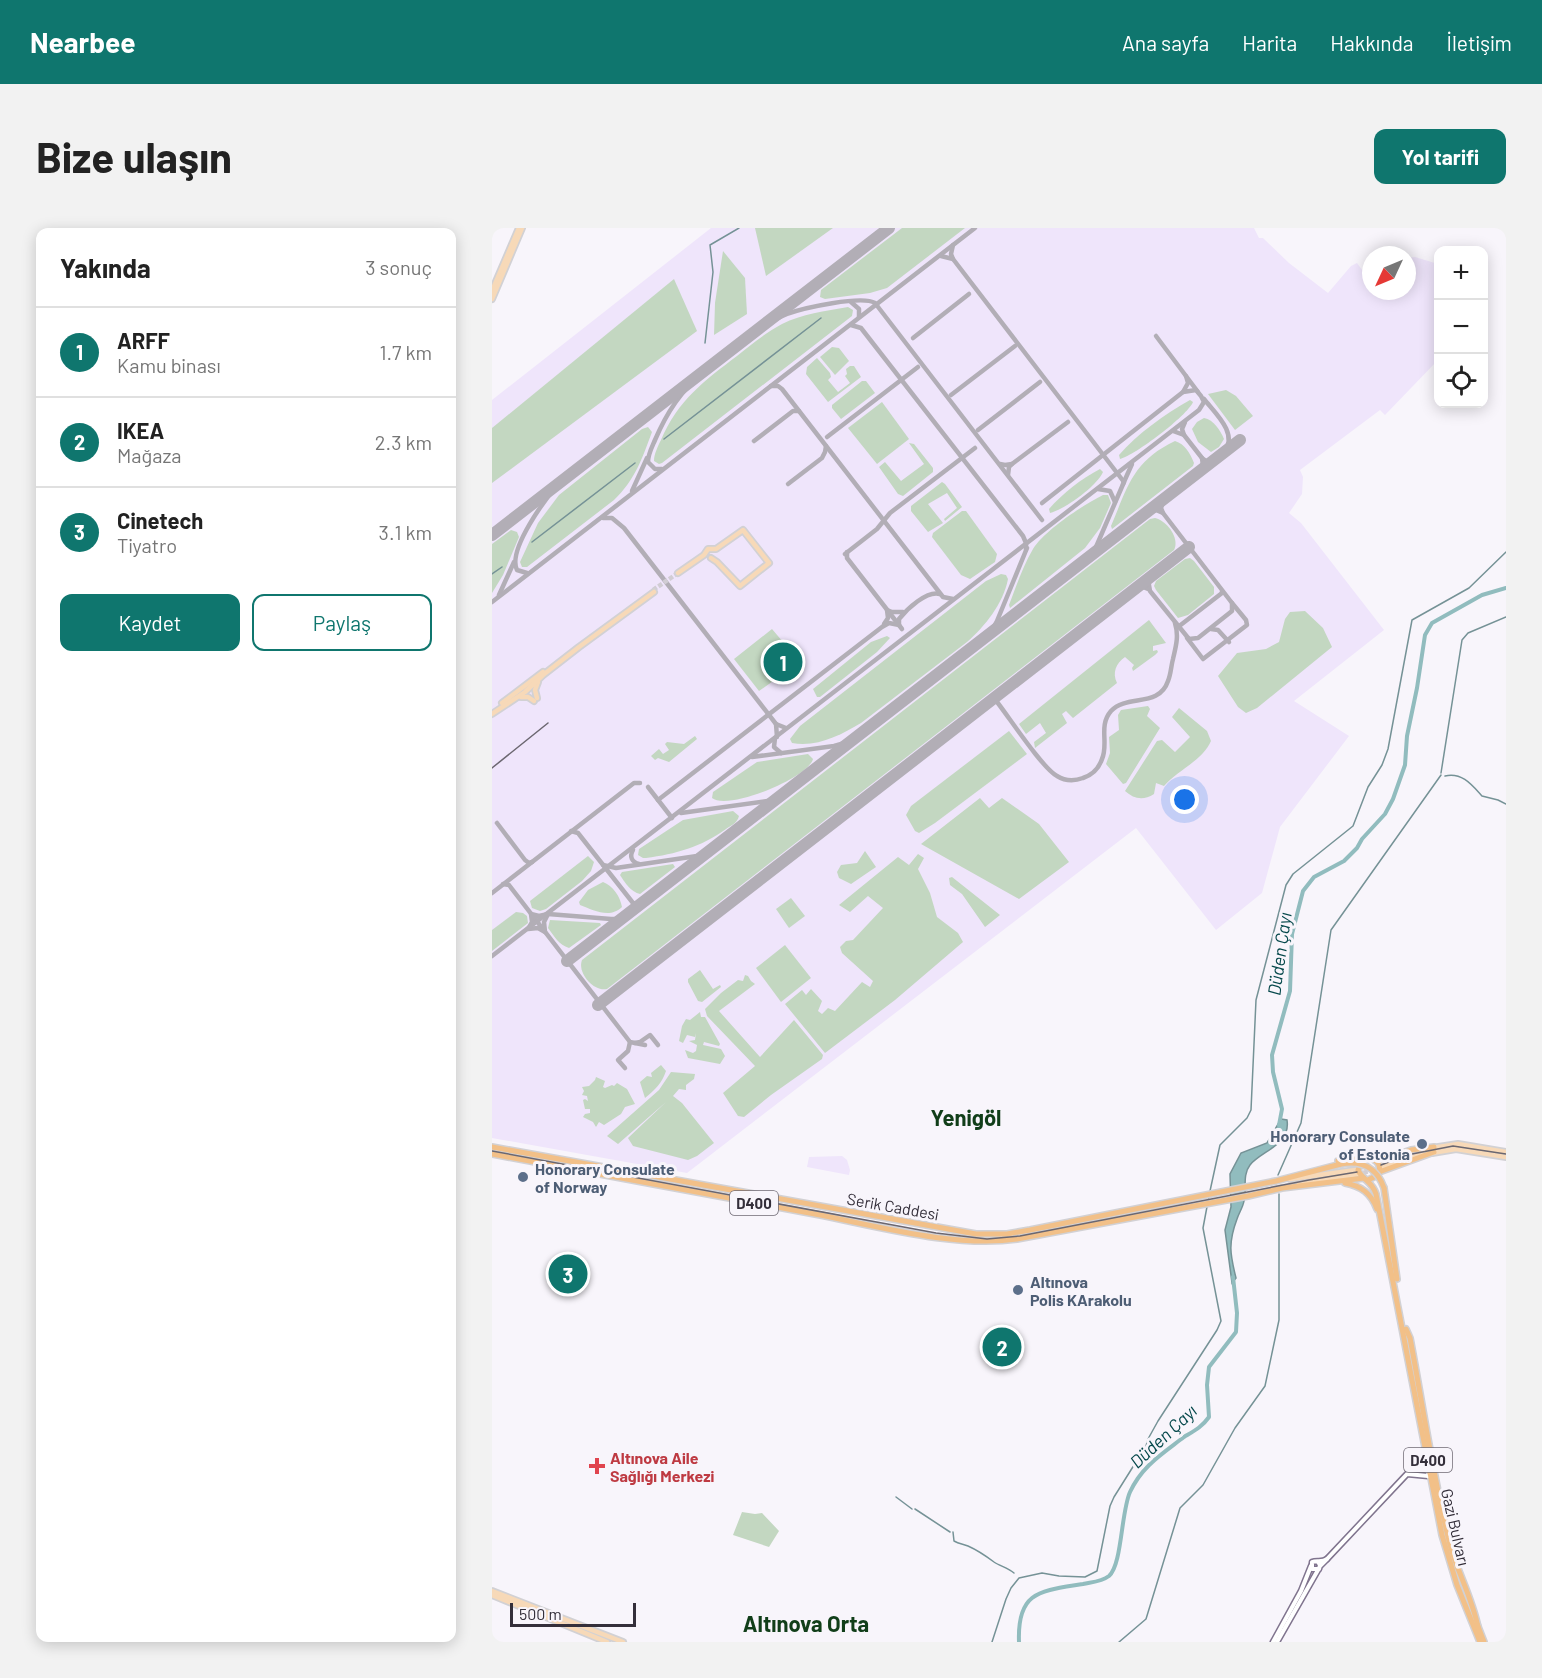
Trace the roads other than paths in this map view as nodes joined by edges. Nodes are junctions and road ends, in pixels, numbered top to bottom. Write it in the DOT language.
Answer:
graph roads {
  1 [pos="520,228"];
  2 [pos="492,291"];
  3 [pos="492,298"];
  4 [pos="713,555"];
  5 [pos="543,675"];
  6 [pos="523,685"];
  7 [pos="528,690"];
  8 [pos="515,698"];
  9 [pos="492,712"];
  10 [pos="497,1146"];
  11 [pos="1434,1150"];
  12 [pos="1506,1152"];
  13 [pos="504,1156"];
  14 [pos="492,1157"];
  15 [pos="1506,1157"];
  16 [pos="1362,1161"];
  17 [pos="500,1163"];
  18 [pos="1379,1168"];
  19 [pos="1285,1179"];
  20 [pos="1366,1179"];
  21 [pos="1337,1182"];
  22 [pos="1282,1188"];
  23 [pos="1183,1199"];
  24 [pos="1208,1204"];
  25 [pos="953,1231"];
  26 [pos="951,1239"];
  27 [pos="1392,1274"];
  28 [pos="1397,1281"];
  29 [pos="1400,1316"];
  30 [pos="1428,1476"];
  31 [pos="1311,1566"];
  32 [pos="1319,1566"];
  33 [pos="492,1593"];
  34 [pos="607,1642"];
  35 [pos="624,1642"];
  36 [pos="1275,1642"];
  37 [pos="1480,1642"];
  1 -- 2 [label="main road"];
  1 -- 3 [label="main road"];
  4 -- 4 [label="main road"];
  4 -- 4 [label="main road"];
  5 -- 6 [label="main road"];
  5 -- 7 [label="main road"];
  5 -- 8 [label="main road"];
  6 -- 7 [label="main road"];
  6 -- 9 [label="main road"];
  7 -- 8 [label="main road"];
  8 -- 9 [label="main road"];
  10 -- 25 [label="highway, Serik Caddesi / D400"];
  11 -- 12 [label="main road"];
  11 -- 15 [label="main road"];
  11 -- 18 [label="highway"];
  11 -- 18 [label="highway"];
  13 -- 14 [label="highway, Serik Caddesi / D400"];
  13 -- 17 [label="highway"];
  13 -- 26 [label="highway, Serik Caddesi / D400"];
  16 -- 18 [label="highway"];
  16 -- 19 [label="highway, D400"];
  16 -- 20 [label="highway"];
  18 -- 20 [label="highway"];
  18 -- 28 [label="highway"];
  19 -- 22 [label="main road"];
  19 -- 23 [label="highway, Serik Caddesi / D400"];
  19 -- 28 [label="highway, bridge"];
  20 -- 21 [label="highway, D400"];
  20 -- 27 [label="highway"];
  21 -- 22 [label="highway, D400"];
  21 -- 27 [label="highway, D400"];
  22 -- 24 [label="highway, Serik Caddesi / D400"];
  23 -- 25 [label="highway"];
  23 -- 25 [label="highway, Serik Caddesi / D400"];
  24 -- 26 [label="highway, Serik Caddesi / D400"];
  24 -- 26 [label="highway"];
  27 -- 29 [label="highway, Gazi Bulvarı / D400"];
  28 -- 37 [label="highway"];
  29 -- 30 [label="highway"];
  29 -- 37 [label="highway, Gazi Bulvarı / D400"];
  30 -- 32 [label="main road"];
  30 -- 37 [label="highway"];
  31 -- 32 [label="main road"];
  31 -- 32 [label="main road"];
  31 -- 36 [label="main road"];
  32 -- 36 [label="main road"];
  33 -- 34 [label="main road"];
  33 -- 35 [label="main road"];
}
